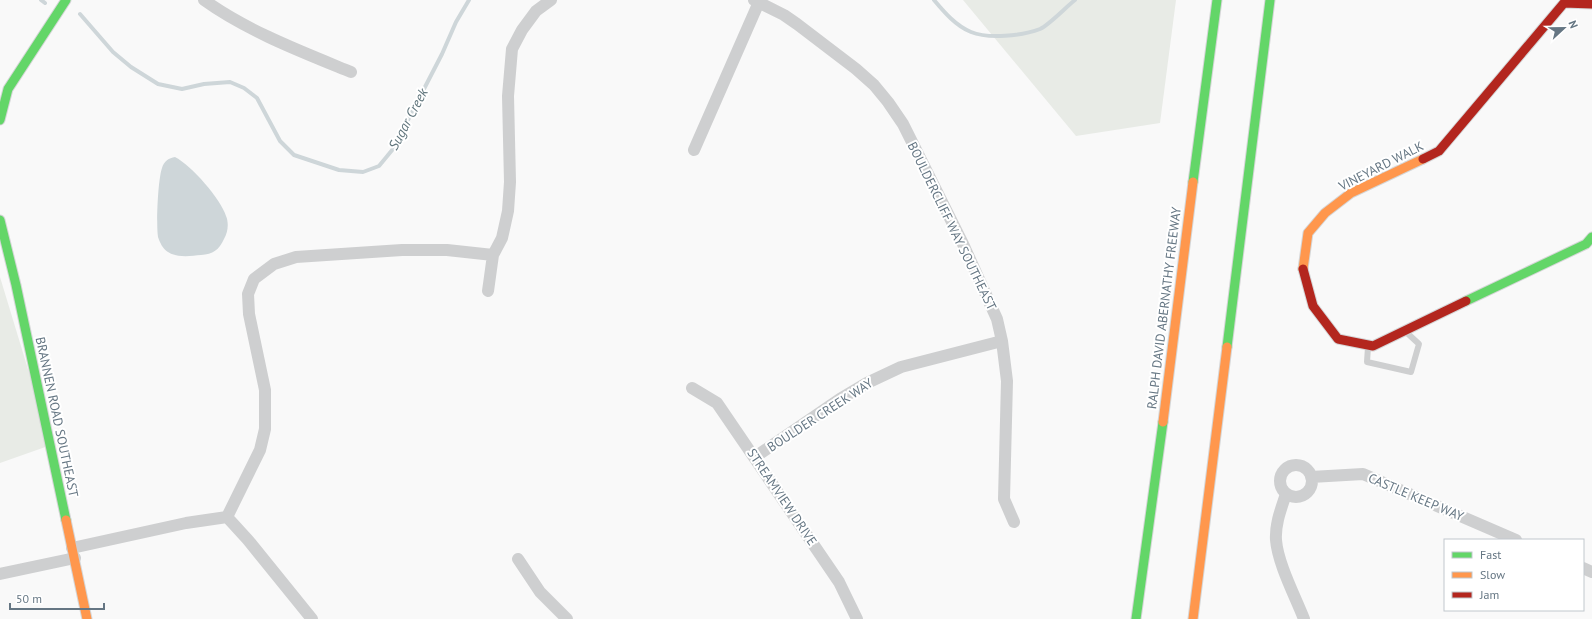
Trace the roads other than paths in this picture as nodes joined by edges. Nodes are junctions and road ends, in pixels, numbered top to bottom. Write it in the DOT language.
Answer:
graph roads {
  1 [pos="66,0"];
  2 [pos="204,0"];
  3 [pos="551,0"];
  4 [pos="1217,0"];
  5 [pos="1270,0"];
  6 [pos="757,1"];
  7 [pos="1592,4"];
  8 [pos="352,72"];
  9 [pos="4,89"];
  10 [pos="0,120"];
  11 [pos="694,150"];
  12 [pos="0,220"];
  13 [pos="1592,237"];
  14 [pos="493,255"];
  15 [pos="488,291"];
  16 [pos="1405,331"];
  17 [pos="1002,341"];
  18 [pos="1368,345"];
  19 [pos="692,388"];
  20 [pos="755,457"];
  21 [pos="1312,476"];
  22 [pos="1286,494"];
  23 [pos="227,517"];
  24 [pos="1014,522"];
  25 [pos="1514,539"];
  26 [pos="73,553"];
  27 [pos="518,559"];
  28 [pos="0,574"];
  29 [pos="87,619"];
  30 [pos="312,619"];
  31 [pos="567,619"];
  32 [pos="857,619"];
  33 [pos="1136,619"];
  34 [pos="1193,619"];
  35 [pos="1304,619"];
  1 -- 9 [label="main road"];
  2 -- 8 [label="street"];
  3 -- 14 [label="street"];
  4 -- 33 [label="main road, RALPH DAVID ABERNATHY FREEWAY"];
  5 -- 34 [label="main road"];
  6 -- 11 [label="street"];
  6 -- 17 [label="street, BOULDERCLIFF WAY SOUTHEAST"];
  7 -- 18 [label="main road, VINEYARD WALK"];
  9 -- 10 [label="main road"];
  12 -- 26 [label="main road, BRANNEN ROAD SOUTHEAST"];
  13 -- 16 [label="main road, VINEYARD WALK"];
  14 -- 15 [label="street"];
  14 -- 23 [label="street"];
  16 -- 18 [label="main road, VINEYARD WALK"];
  16 -- 18 [label="lane"];
  17 -- 20 [label="street, BOULDER CREEK WAY"];
  17 -- 24 [label="street, BOULDERCLIFF WAY SOUTHEAST"];
  19 -- 20 [label="street, STREAMVIEW DRIVE"];
  20 -- 32 [label="street, STREAMVIEW DRIVE"];
  21 -- 22 [label="street"];
  21 -- 22 [label="street"];
  21 -- 25 [label="street, CASTLE KEEP WAY"];
  22 -- 35 [label="street"];
  23 -- 26 [label="street"];
  23 -- 30 [label="street"];
  26 -- 28 [label="street"];
  26 -- 29 [label="main road, BRANNEN ROAD SOUTHEAST"];
  27 -- 31 [label="street"];
}
